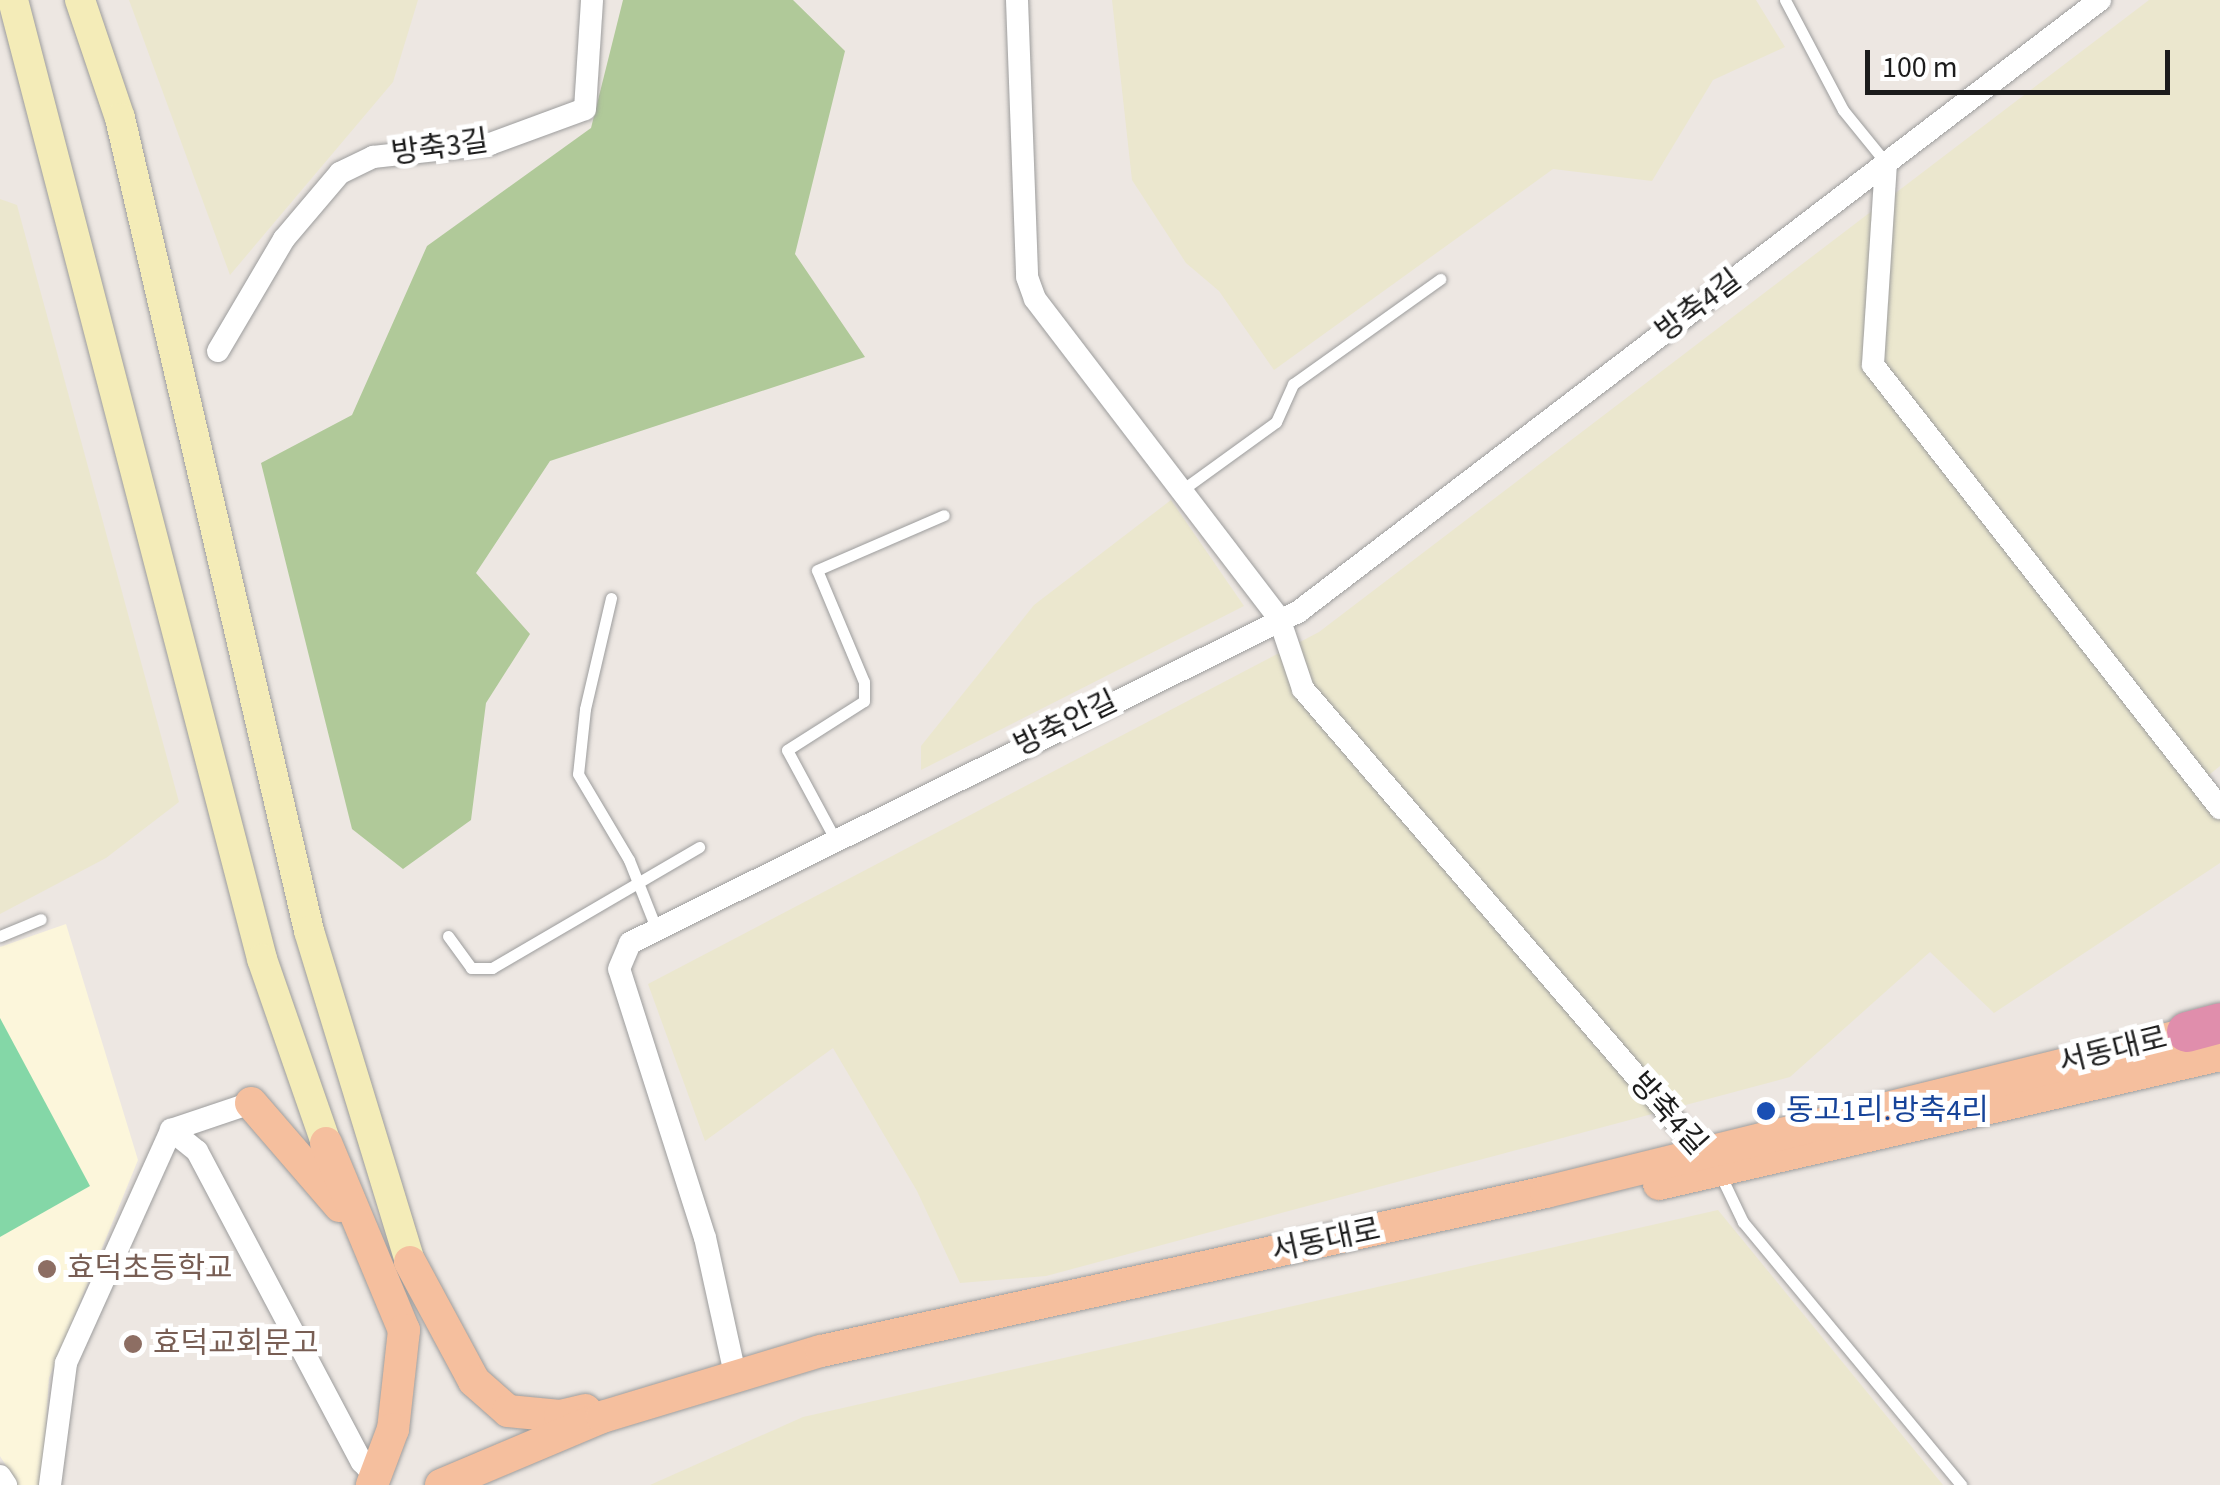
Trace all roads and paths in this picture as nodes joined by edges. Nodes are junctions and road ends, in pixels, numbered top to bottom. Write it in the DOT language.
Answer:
graph roads {
  1 [pos="13,0"];
  2 [pos="80,0"];
  3 [pos="592,0"];
  4 [pos="1017,0"];
  5 [pos="1785,0"];
  6 [pos="2100,0"];
  7 [pos="1886,164"];
  8 [pos="1440,279"];
  9 [pos="218,351"];
  10 [pos="1182,490"];
  11 [pos="944,515"];
  12 [pos="611,598"];
  13 [pos="1288,615"];
  14 [pos="2220,808"];
  15 [pos="835,839"];
  16 [pos="699,847"];
  17 [pos="637,879"];
  18 [pos="41,918"];
  19 [pos="656,928"];
  20 [pos="0,936"];
  21 [pos="448,936"];
  22 [pos="2209,1027"];
  23 [pos="2220,1055"];
  24 [pos="252,1103"];
  25 [pos="171,1130"];
  26 [pos="326,1143"];
  27 [pos="1709,1161"];
  28 [pos="362,1234"];
  29 [pos="410,1262"];
  30 [pos="721,1379"];
  31 [pos="0,1476"];
  32 [pos="374,1481"];
  33 [pos="6,1485"];
  34 [pos="50,1485"];
  35 [pos="441,1485"];
  36 [pos="490,1485"];
  37 [pos="1961,1485"];
  1 -- 26 [label="street"];
  2 -- 29 [label="street"];
  3 -- 9 [label="street, 방축3길"];
  4 -- 10 [label="street, 방축4길"];
  5 -- 7 [label="lane"];
  6 -- 7 [label="street, 방축4길"];
  7 -- 13 [label="street, 방축4길"];
  7 -- 14 [label="street"];
  8 -- 10 [label="lane"];
  10 -- 13 [label="street, 방축4길"];
  11 -- 15 [label="lane"];
  12 -- 17 [label="lane"];
  13 -- 15 [label="street, 방축안길"];
  13 -- 27 [label="street, 방축4길"];
  15 -- 19 [label="street, 방축안길"];
  16 -- 17 [label="lane"];
  17 -- 19 [label="lane"];
  17 -- 21 [label="lane"];
  18 -- 20 [label="lane"];
  19 -- 30 [label="street, 방축안길"];
  22 -- 27 [label="main road, 서동대로"];
  23 -- 27 [label="main road, 서동대로"];
  24 -- 25 [label="street"];
  24 -- 28 [label="main road"];
  25 -- 32 [label="street"];
  25 -- 34 [label="street"];
  26 -- 28 [label="main road"];
  27 -- 30 [label="main road, 서동대로"];
  27 -- 36 [label="main road, 서동대로"];
  27 -- 37 [label="lane"];
  28 -- 32 [label="main road"];
  29 -- 30 [label="main road"];
  30 -- 35 [label="main road, 서동대로"];
  31 -- 33 [label="street"];
}
